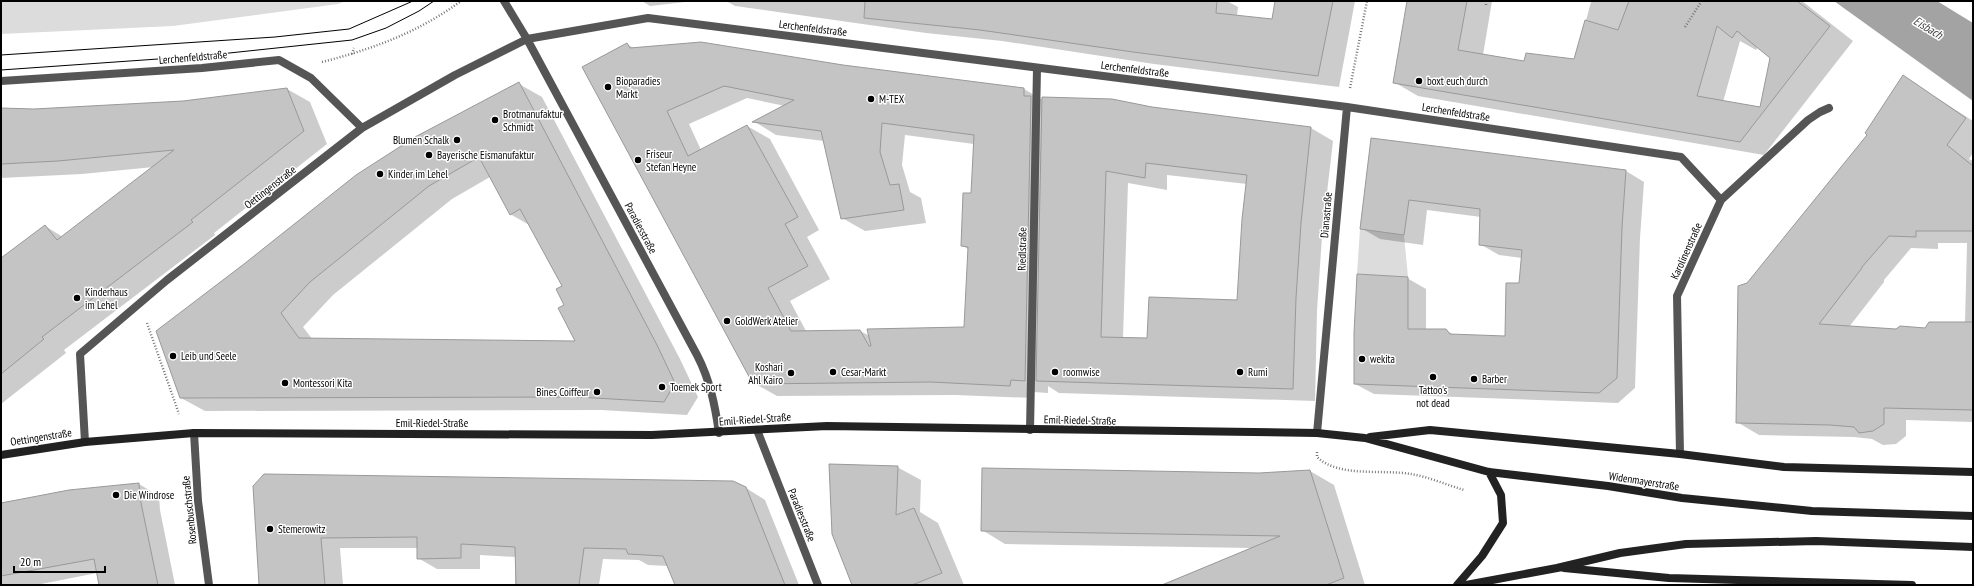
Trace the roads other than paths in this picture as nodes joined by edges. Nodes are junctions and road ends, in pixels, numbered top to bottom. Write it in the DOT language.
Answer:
graph roads {
  1 [pos="504,1"];
  2 [pos="527,38"];
  3 [pos="1037,68"];
  4 [pos="1,82"];
  5 [pos="1347,107"];
  6 [pos="1829,108"];
  7 [pos="362,128"];
  8 [pos="1721,200"];
  9 [pos="757,430"];
  10 [pos="1030,430"];
  11 [pos="190,433"];
  12 [pos="719,433"];
  13 [pos="1317,434"];
  14 [pos="1365,438"];
  15 [pos="85,442"];
  16 [pos="1680,454"];
  17 [pos="1,455"];
  18 [pos="1489,472"];
  19 [pos="1973,472"];
  20 [pos="1973,516"];
  21 [pos="1973,547"];
  22 [pos="1557,568"];
  23 [pos="209,585"];
  24 [pos="818,585"];
  25 [pos="1457,585"];
  26 [pos="1466,585"];
  27 [pos="1912,585"];
  1 -- 2 [label="street"];
  2 -- 3 [label="street, Lerchenfeldstraße"];
  2 -- 7 [label="street, Oettingenstraße"];
  2 -- 12 [label="street, Paradiesstraße"];
  3 -- 5 [label="street, Lerchenfeldstraße"];
  3 -- 10 [label="street, Riedlstraße"];
  4 -- 7 [label="street, Lerchenfeldstraße"];
  5 -- 8 [label="street, Lerchenfeldstraße"];
  5 -- 13 [label="street, Dianastraße"];
  6 -- 8 [label="street, Karolinenstraße"];
  7 -- 15 [label="street, Oettingenstraße"];
  8 -- 16 [label="street, Karolinenstraße"];
  9 -- 10 [label="main road, Emil-Riedel-Straße"];
  9 -- 12 [label="main road, Emil-Riedel-Straße"];
  9 -- 24 [label="street, Paradiesstraße"];
  10 -- 13 [label="main road, Emil-Riedel-Straße"];
  11 -- 12 [label="main road, Emil-Riedel-Straße"];
  11 -- 15 [label="main road, Oettingenstraße"];
  11 -- 23 [label="street, Rosenbuschstraße"];
  13 -- 14 [label="main road, Widenmayerstraße"];
  14 -- 16 [label="main road"];
  14 -- 18 [label="main road, Widenmayerstraße"];
  15 -- 17 [label="main road, Oettingenstraße"];
  16 -- 19 [label="main road"];
  18 -- 20 [label="main road, Widenmayerstraße"];
  18 -- 25 [label="main road"];
  21 -- 22 [label="main road"];
  22 -- 26 [label="main road"];
  22 -- 27 [label="main road"];
}
